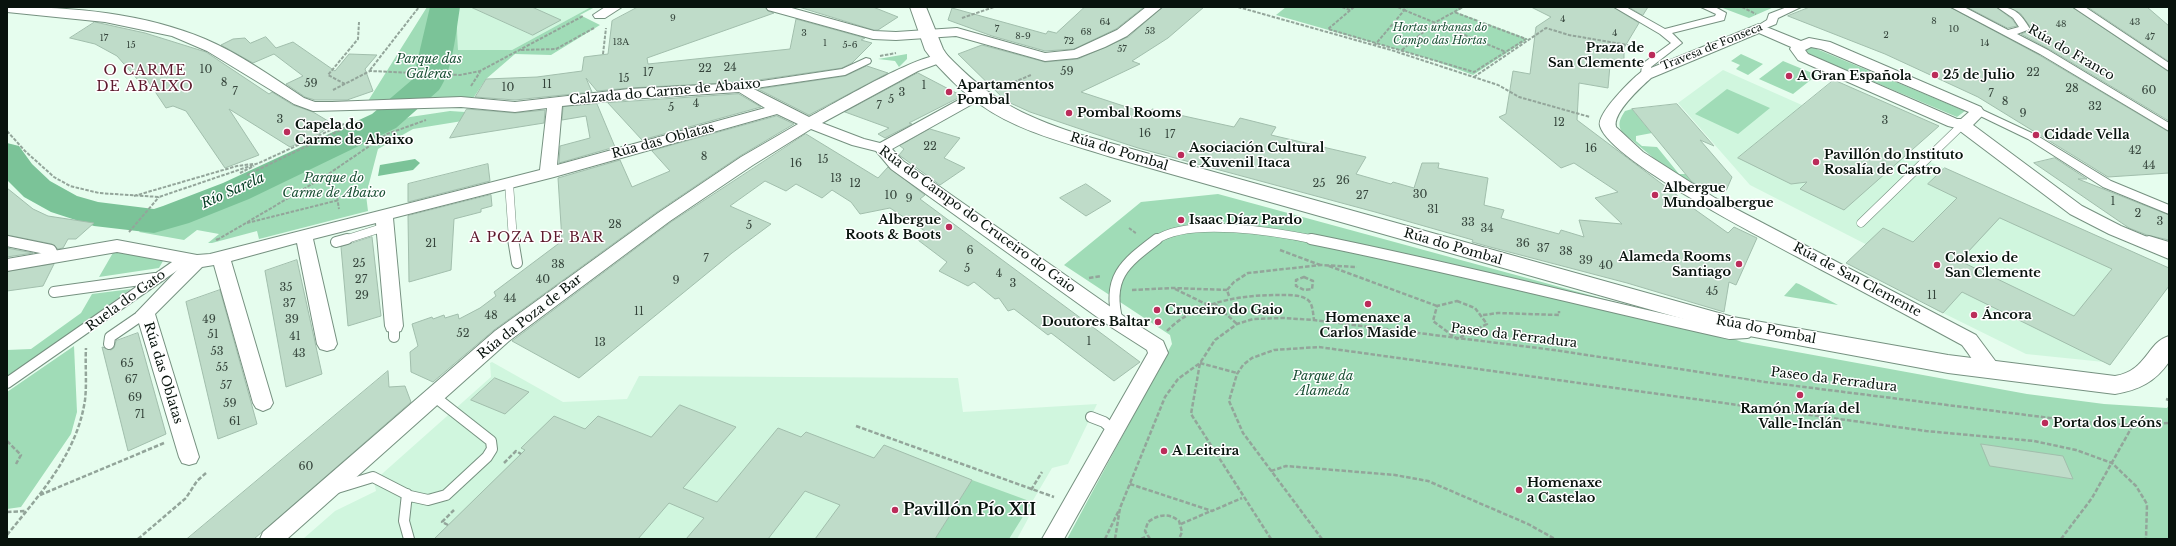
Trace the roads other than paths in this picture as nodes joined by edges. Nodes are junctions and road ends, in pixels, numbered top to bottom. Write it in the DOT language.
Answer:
graph roads {
  1 [pos="615,7"];
  2 [pos="918,7"];
  3 [pos="1155,7"];
  4 [pos="1619,7"];
  5 [pos="1706,7"];
  6 [pos="1796,7"];
  7 [pos="1956,7"];
  8 [pos="2002,7"];
  9 [pos="2078,7"];
  10 [pos="7,8"];
  11 [pos="781,8"];
  12 [pos="598,19"];
  13 [pos="1758,21"];
  14 [pos="936,32"];
  15 [pos="1664,32"];
  16 [pos="2008,33"];
  17 [pos="1801,46"];
  18 [pos="940,58"];
  19 [pos="870,59"];
  20 [pos="2169,68"];
  21 [pos="1646,74"];
  22 [pos="742,87"];
  23 [pos="980,94"];
  24 [pos="555,102"];
  25 [pos="778,109"];
  26 [pos="1976,110"];
  27 [pos="810,123"];
  28 [pos="2167,124"];
  29 [pos="1962,125"];
  30 [pos="882,148"];
  31 [pos="548,173"];
  32 [pos="509,183"];
  33 [pos="2169,210"];
  34 [pos="385,221"];
  35 [pos="1861,223"];
  36 [pos="2115,230"];
  37 [pos="304,236"];
  38 [pos="7,241"];
  39 [pos="336,242"];
  40 [pos="2169,246"];
  41 [pos="2169,253"];
  42 [pos="54,256"];
  43 [pos="221,257"];
  44 [pos="191,260"];
  45 [pos="517,263"];
  46 [pos="7,264"];
  47 [pos="157,278"];
  48 [pos="54,292"];
  49 [pos="146,313"];
  50 [pos="1118,322"];
  51 [pos="394,332"];
  52 [pos="1765,332"];
  53 [pos="109,344"];
  54 [pos="327,344"];
  55 [pos="2169,344"];
  56 [pos="1992,370"];
  57 [pos="7,384"];
  58 [pos="435,397"];
  59 [pos="263,403"];
  60 [pos="1091,417"];
  61 [pos="1113,430"];
  62 [pos="189,457"];
  63 [pos="329,490"];
  64 [pos="407,494"];
  65 [pos="271,539"];
  66 [pos="409,539"];
  67 [pos="1053,539"];
  1 -- 12 [label="street"];
  2 -- 14 [label="street, Rúa do Pombal"];
  3 -- 14 [label="street"];
  4 -- 15 [label="street"];
  5 -- 15 [label="street"];
  6 -- 13 [label="street, Travesa de Fonseca"];
  7 -- 16 [label="street, Rúa do Franco"];
  8 -- 16 [label="street"];
  9 -- 20 [label="street"];
  10 -- 24 [label="street, Calzada do Carme de Abaixo"];
  11 -- 14 [label="street"];
  13 -- 17 [label="street"];
  13 -- 21 [label="street, Travesa de Fonseca"];
  14 -- 18 [label="street, Rúa do Pombal"];
  15 -- 21 [label="street"];
  16 -- 28 [label="street, Rúa do Franco"];
  17 -- 26 [label="street"];
  17 -- 29 [label="street"];
  18 -- 23 [label="street, Rúa do Pombal"];
  18 -- 27 [label="street, Rúa da Poza de Bar"];
  19 -- 22 [label="street, Calzada do Carme de Abaixo"];
  21 -- 56 [label="street, Rúa de San Clemente"];
  22 -- 24 [label="street, Calzada do Carme de Abaixo"];
  22 -- 25 [label="street, Rúa do Campo do Cruceiro do Gaio"];
  23 -- 30 [label="street"];
  23 -- 52 [label="street, Rúa do Pombal"];
  24 -- 31 [label="street"];
  25 -- 27 [label="street, Rúa do Campo do Cruceiro do Gaio"];
  25 -- 31 [label="street, Rúa das Oblatas"];
  26 -- 29 [label="street"];
  26 -- 33 [label="street"];
  27 -- 30 [label="street, Rúa do Campo do Cruceiro do Gaio"];
  27 -- 58 [label="street, Rúa da Poza de Bar"];
  29 -- 35 [label="lane"];
  29 -- 36 [label="street"];
  30 -- 50 [label="street, Rúa do Campo do Cruceiro do Gaio"];
  31 -- 32 [label="street, Rúa das Oblatas"];
  32 -- 34 [label="street, Rúa das Oblatas"];
  32 -- 45 [label="lane"];
  34 -- 37 [label="street, Rúa das Oblatas"];
  34 -- 39 [label="lane"];
  34 -- 51 [label="street"];
  36 -- 40 [label="street"];
  36 -- 41 [label="street"];
  37 -- 43 [label="street, Rúa das Oblatas"];
  37 -- 54 [label="street"];
  38 -- 42 [label="lane"];
  42 -- 44 [label="street, Rúa das Oblatas"];
  42 -- 46 [label="street, Rúa das Oblatas"];
  43 -- 44 [label="street, Rúa das Oblatas"];
  43 -- 59 [label="street"];
  44 -- 47 [label="lane"];
  44 -- 49 [label="street, Rúa das Oblatas"];
  47 -- 48 [label="lane"];
  47 -- 57 [label="lane"];
  49 -- 53 [label="lane"];
  49 -- 62 [label="street, Rúa das Oblatas"];
  50 -- 52 [label="lane"];
  50 -- 61 [label="street, Rúa do Campo do Cruceiro do Gaio"];
  52 -- 56 [label="street, Rúa do Pombal"];
  55 -- 56 [label="street"];
  58 -- 63 [label="street, Rúa da Poza de Bar"];
  58 -- 64 [label="lane"];
  60 -- 61 [label="lane"];
  61 -- 67 [label="street"];
  63 -- 64 [label="lane"];
  63 -- 65 [label="street, Rúa da Poza de Bar"];
  64 -- 66 [label="lane"];
}
